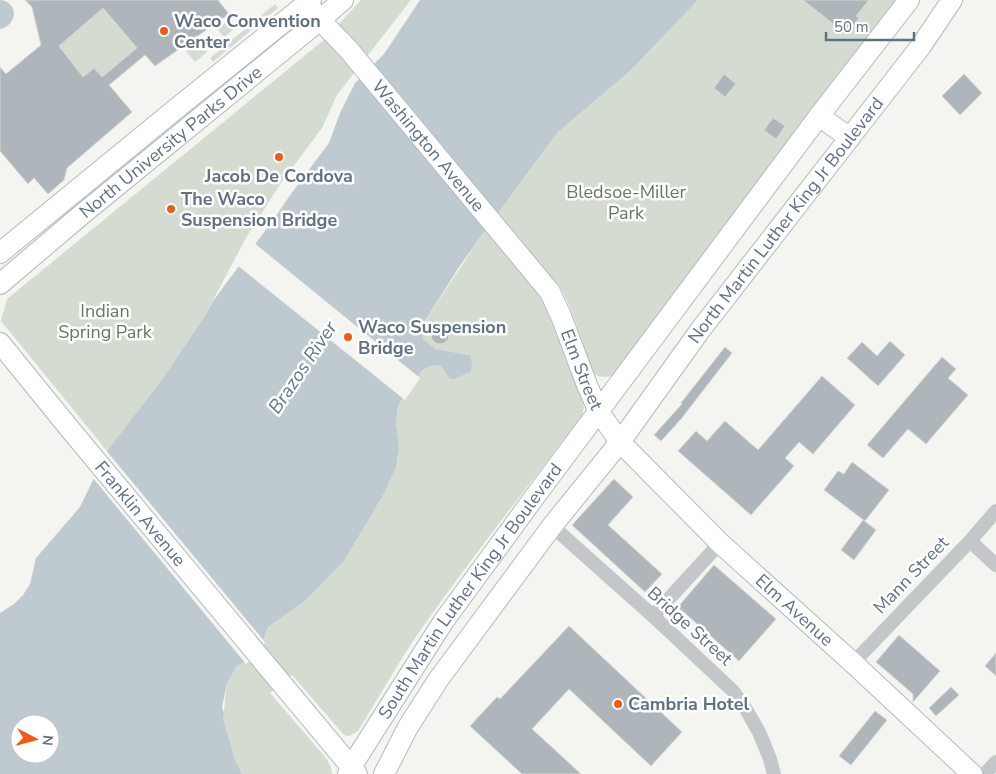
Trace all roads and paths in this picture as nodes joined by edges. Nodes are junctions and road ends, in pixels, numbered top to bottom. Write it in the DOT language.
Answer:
graph roads {
  1 [pos="343,0"];
  2 [pos="908,0"];
  3 [pos="952,0"];
  4 [pos="308,1"];
  5 [pos="320,20"];
  6 [pos="820,116"];
  7 [pos="850,138"];
  8 [pos="0,253"];
  9 [pos="0,284"];
  10 [pos="550,292"];
  11 [pos="0,344"];
  12 [pos="599,412"];
  13 [pos="620,442"];
  14 [pos="996,511"];
  15 [pos="552,526"];
  16 [pos="970,541"];
  17 [pos="720,543"];
  18 [pos="996,565"];
  19 [pos="652,616"];
  20 [pos="853,663"];
  21 [pos="996,762"];
  22 [pos="352,772"];
  23 [pos="384,774"];
  24 [pos="774,774"];
  25 [pos="972,774"];
  26 [pos="984,774"];
  1 -- 5 [label="main road, North University Parks Drive"];
  2 -- 6 [label="main road, North Martin Luther King Jr Boulevard"];
  3 -- 7 [label="main road, North Martin Luther King Jr Boulevard"];
  4 -- 5 [label="main road, Washington Avenue"];
  4 -- 8 [label="main road, North University Parks Drive"];
  5 -- 9 [label="main road, North University Parks Drive"];
  5 -- 10 [label="main road, Washington Avenue"];
  6 -- 7 [label="main road"];
  6 -- 12 [label="main road, North Martin Luther King Jr Boulevard"];
  7 -- 13 [label="main road, North Martin Luther King Jr Boulevard"];
  10 -- 12 [label="main road, Elm Street"];
  11 -- 22 [label="main road, Franklin Avenue"];
  12 -- 13 [label="main road, Elm Street"];
  12 -- 22 [label="main road, South Martin Luther King Jr Boulevard"];
  13 -- 15 [label="main road, South Martin Luther King Jr Boulevard"];
  13 -- 17 [label="main road, Elm Avenue"];
  14 -- 16 [label="street, Mann Street"];
  15 -- 19 [label="street, Bridge Street"];
  15 -- 23 [label="main road, South Martin Luther King Jr Boulevard"];
  16 -- 18 [label="street"];
  16 -- 20 [label="street, Mann Street"];
  17 -- 19 [label="street"];
  17 -- 20 [label="main road, Elm Avenue"];
  19 -- 24 [label="street, Bridge Street"];
  20 -- 25 [label="main road, Elm Avenue"];
  21 -- 26 [label="street"];
}
